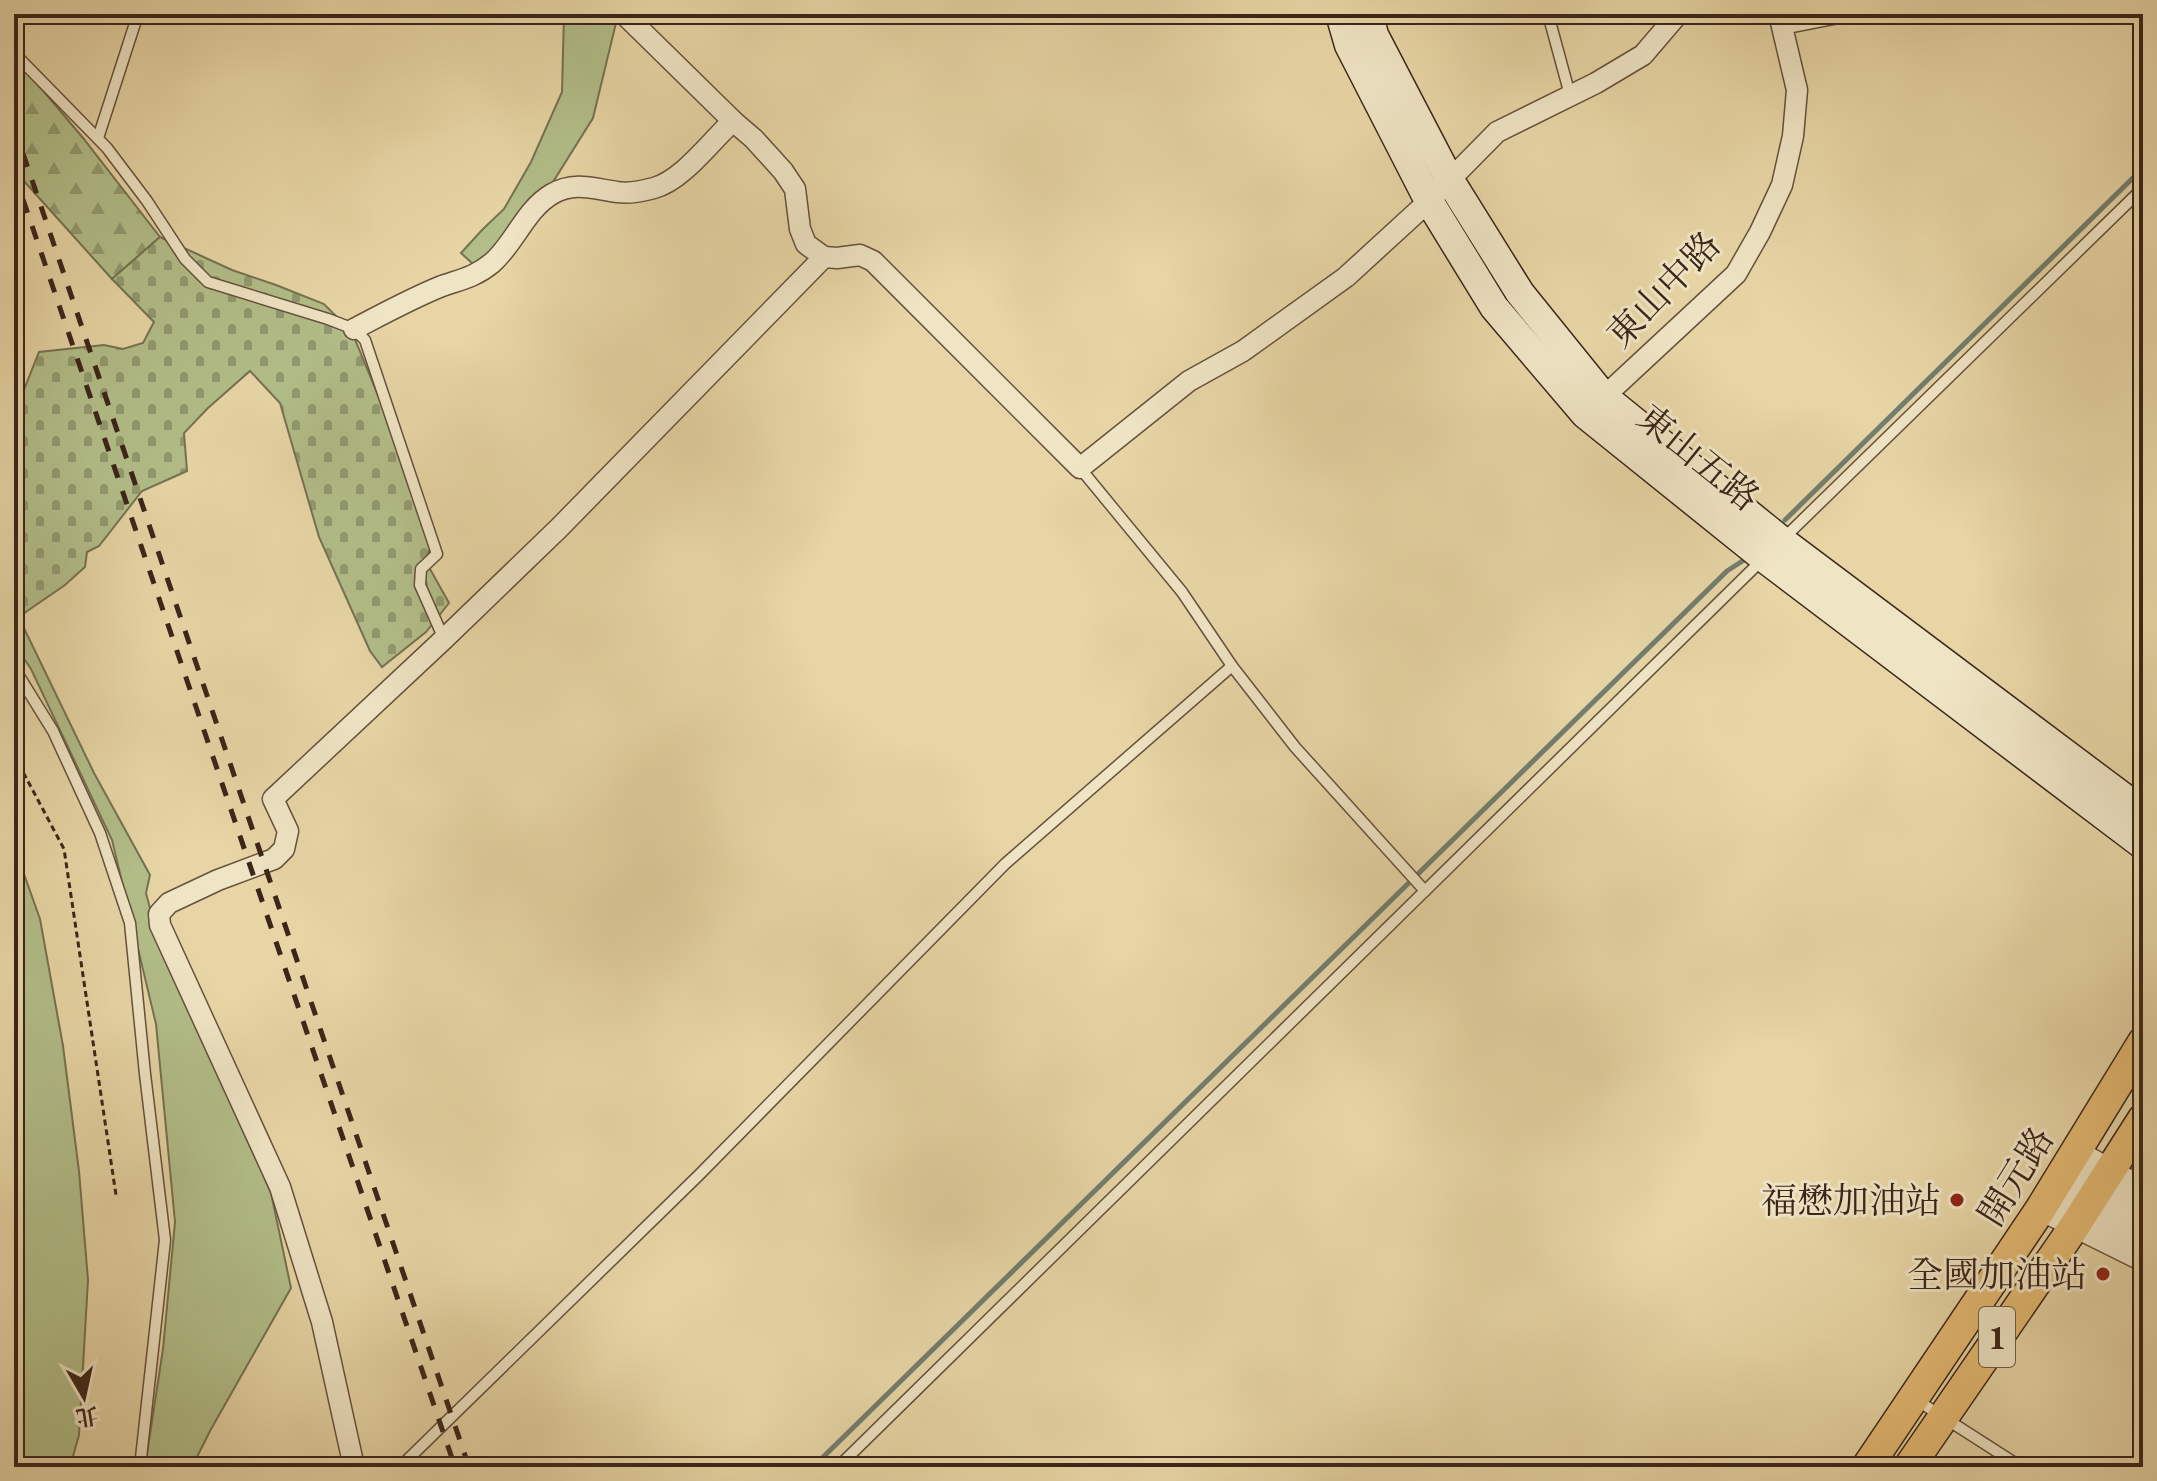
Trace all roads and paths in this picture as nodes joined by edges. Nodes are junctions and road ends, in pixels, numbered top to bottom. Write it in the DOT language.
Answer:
graph roads {
  1 [pos="138,14"];
  2 [pos="624,14"];
  3 [pos="1340,14"];
  4 [pos="1369,14"];
  5 [pos="1548,14"];
  6 [pos="1678,14"];
  7 [pos="1833,14"];
  8 [pos="1780,19"];
  9 [pos="14,53"];
  10 [pos="1570,95"];
  11 [pos="733,121"];
  12 [pos="98,138"];
  13 [pos="1449,179"];
  14 [pos="2143,188"];
  15 [pos="1429,201"];
  16 [pos="824,257"];
  17 [pos="354,329"];
  18 [pos="1595,406"];
  19 [pos="1080,468"];
  20 [pos="1773,550"];
  21 [pos="444,639"];
  22 [pos="1232,666"];
  23 [pos="14,668"];
  24 [pos="14,755"];
  25 [pos="2143,812"];
  26 [pos="2143,845"];
  27 [pos="1425,891"];
  28 [pos="2143,1042"];
  29 [pos="2143,1119"];
  30 [pos="2058,1180"];
  31 [pos="116,1195"];
  32 [pos="2093,1199"];
  33 [pos="2142,1215"];
  34 [pos="1913,1398"];
  35 [pos="1942,1417"];
  36 [pos="140,1467"];
  37 [pos="354,1467"];
  38 [pos="400,1467"];
  39 [pos="838,1467"];
  40 [pos="1867,1467"];
  41 [pos="1909,1467"];
  42 [pos="2021,1467"];
  1 -- 12 [label="lane"];
  2 -- 11 [label="street"];
  3 -- 15 [label="street, 東山五路"];
  4 -- 13 [label="street, 東山五路"];
  5 -- 10 [label="lane"];
  6 -- 10 [label="street"];
  7 -- 8 [label="street"];
  8 -- 18 [label="street, 東山中路"];
  9 -- 12 [label="lane"];
  10 -- 13 [label="street"];
  11 -- 16 [label="street"];
  11 -- 17 [label="street"];
  12 -- 17 [label="lane"];
  13 -- 15 [label="street"];
  13 -- 18 [label="street, 東山五路"];
  14 -- 20 [label="lane"];
  15 -- 18 [label="street, 東山五路"];
  15 -- 19 [label="street"];
  16 -- 19 [label="street"];
  16 -- 21 [label="street"];
  17 -- 21 [label="lane"];
  18 -- 20 [label="street, 東山五路"];
  19 -- 22 [label="lane"];
  20 -- 25 [label="street, 東山五路"];
  20 -- 26 [label="street, 東山五路"];
  20 -- 27 [label="lane"];
  21 -- 37 [label="street"];
  22 -- 27 [label="lane"];
  22 -- 38 [label="lane"];
  23 -- 36 [label="lane"];
  24 -- 31 [label="path"];
  27 -- 39 [label="lane"];
  28 -- 30 [label="main road, 開元路 / 1"];
  29 -- 32 [label="main road, 開元路 / 1"];
  30 -- 32 [label="street"];
  30 -- 32 [label="street"];
  30 -- 34 [label="main road, 開元路 / 1"];
  32 -- 33 [label="street"];
  32 -- 33 [label="street"];
  32 -- 35 [label="main road, 開元路 / 1"];
  34 -- 35 [label="lane"];
  34 -- 40 [label="main road, 開元路 / 1"];
  35 -- 41 [label="main road, 開元路 / 1"];
  35 -- 42 [label="lane"];
}
